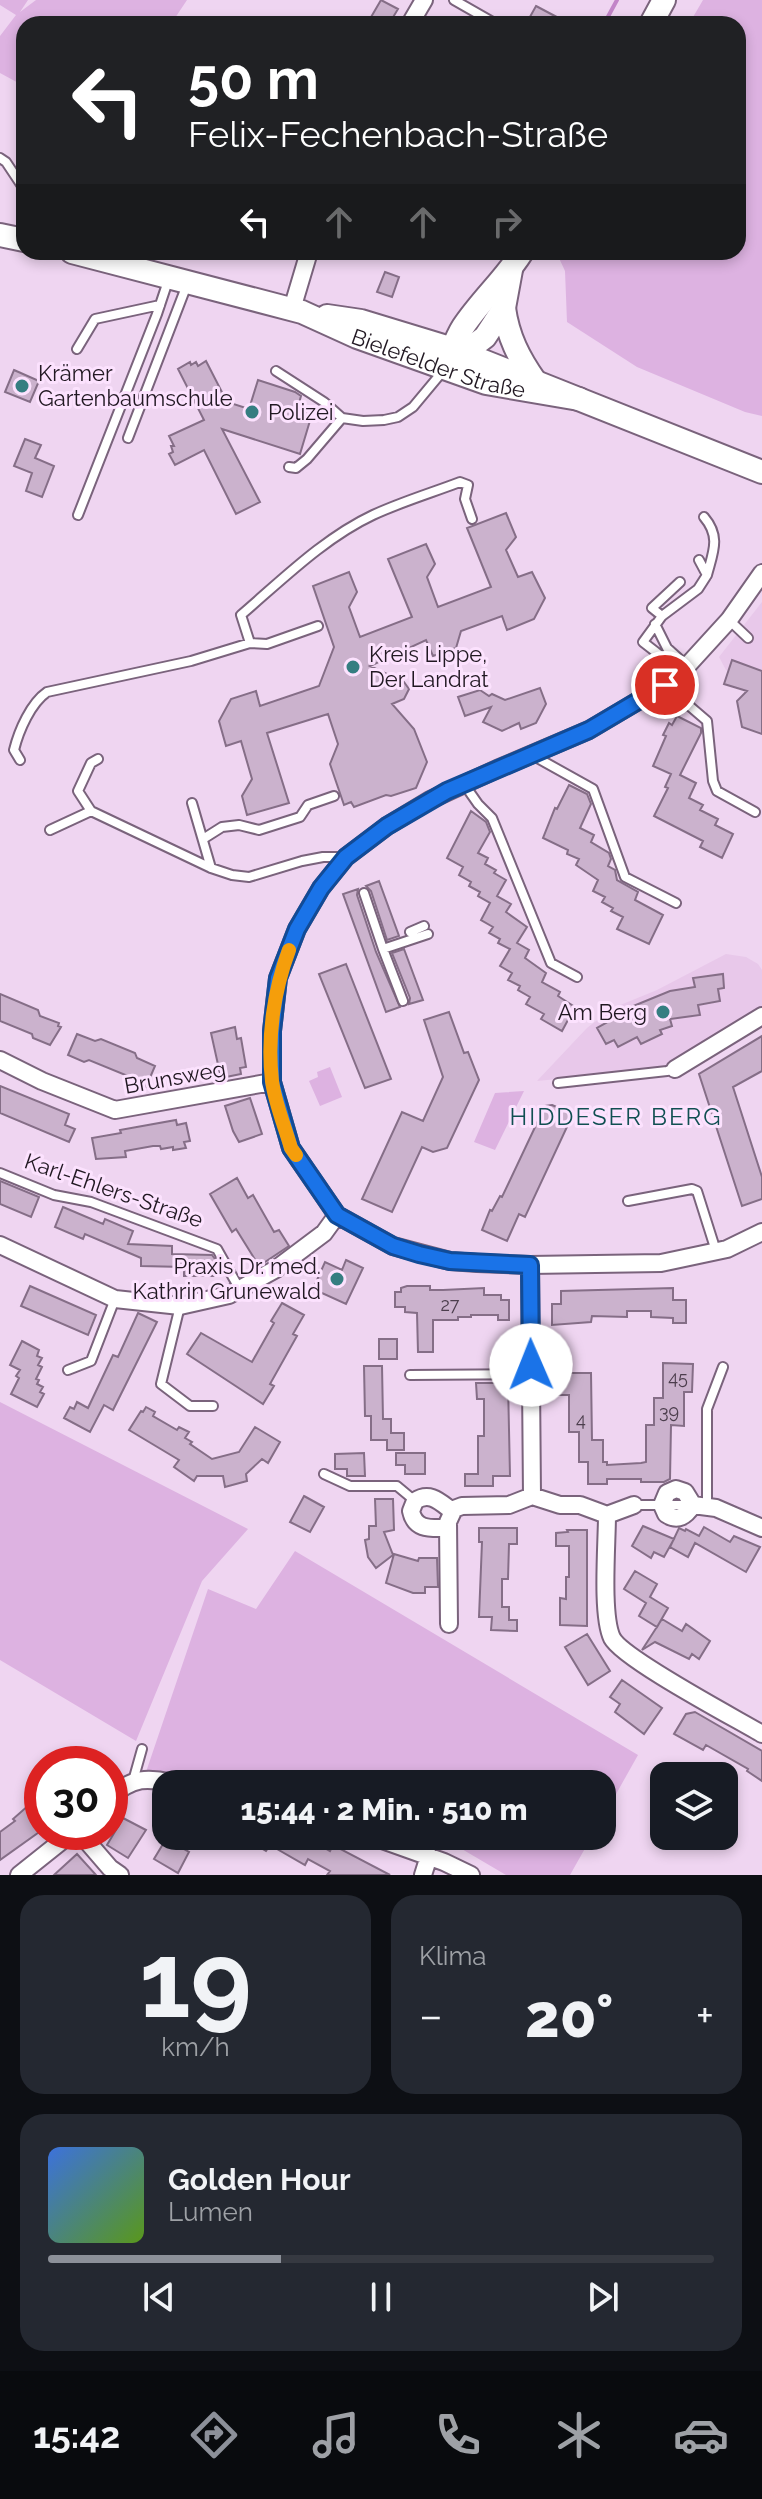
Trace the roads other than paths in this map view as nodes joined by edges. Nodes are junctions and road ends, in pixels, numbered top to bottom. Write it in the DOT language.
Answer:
graph roads {
  1 [pos="454,0"];
  2 [pos="482,16"];
  3 [pos="0,158"];
  4 [pos="16,177"];
  5 [pos="104,260"];
  6 [pos="307,260"];
  7 [pos="517,261"];
  8 [pos="179,279"];
  9 [pos="160,305"];
  10 [pos="504,308"];
  11 [pos="297,311"];
  12 [pos="77,349"];
  13 [pos="454,356"];
  14 [pos="276,371"];
  15 [pos="536,382"];
  16 [pos="579,399"];
  17 [pos="342,418"];
  18 [pos="128,438"];
  19 [pos="289,467"];
  20 [pos="762,472"];
  21 [pos="78,515"];
  22 [pos="704,517"];
  23 [pos="472,519"];
  24 [pos="699,560"];
  25 [pos="762,573"];
  26 [pos="707,575"];
  27 [pos="680,582"];
  28 [pos="662,616"];
  29 [pos="729,620"];
  30 [pos="655,624"];
  31 [pos="318,626"];
  32 [pos="748,638"];
  33 [pos="250,643"];
  34 [pos="677,675"];
  35 [pos="532,754"];
  36 [pos="98,759"];
  37 [pos="20,760"];
  38 [pos="464,783"];
  39 [pos="334,796"];
  40 [pos="192,803"];
  41 [pos="91,811"];
  42 [pos="755,812"];
  43 [pos="50,830"];
  44 [pos="203,839"];
  45 [pos="346,857"];
  46 [pos="211,868"];
  47 [pos="364,893"];
  48 [pos="676,903"];
  49 [pos="410,932"];
  50 [pos="383,949"];
  51 [pos="577,977"];
  52 [pos="403,1001"];
  53 [pos="762,1016"];
  54 [pos="0,1060"];
  55 [pos="675,1069"];
  56 [pos="272,1082"];
  57 [pos="558,1083"];
  58 [pos="0,1173"];
  59 [pos="628,1201"];
  60 [pos="337,1215"];
  61 [pos="762,1232"];
  62 [pos="0,1245"];
  63 [pos="716,1252"];
  64 [pos="530,1265"];
  65 [pos="239,1288"];
  66 [pos="115,1299"];
  67 [pos="180,1306"];
  68 [pos="723,1367"];
  69 [pos="68,1370"];
  70 [pos="531,1374"];
  71 [pos="410,1375"];
  72 [pos="213,1406"];
  73 [pos="324,1474"];
  74 [pos="532,1496"];
  75 [pos="415,1501"];
  76 [pos="634,1505"];
  77 [pos="662,1505"];
  78 [pos="700,1506"];
  79 [pos="607,1515"];
  80 [pos="450,1519"];
  81 [pos="762,1528"];
  82 [pos="449,1624"];
  83 [pos="762,1734"];
  84 [pos="142,1749"];
  85 [pos="133,1781"];
  86 [pos="152,1782"];
  87 [pos="128,1783"];
  88 [pos="52,1850"];
  89 [pos="93,1850"];
  90 [pos="412,1850"];
  91 [pos="429,1856"];
  92 [pos="19,1875"];
  93 [pos="120,1875"];
  94 [pos="423,1875"];
  95 [pos="471,1875"];
  1 -- 2 [label="lane"];
  3 -- 4 [label="lane"];
  5 -- 8 [label="main road, Bielefelder Straße"];
  6 -- 11 [label="street"];
  7 -- 10 [label="main road"];
  7 -- 13 [label="main road"];
  8 -- 9 [label="lane"];
  8 -- 11 [label="main road, Bielefelder Straße"];
  8 -- 18 [label="lane"];
  9 -- 12 [label="lane"];
  9 -- 21 [label="lane"];
  10 -- 13 [label="main road"];
  10 -- 15 [label="main road"];
  11 -- 13 [label="main road, Bielefelder Straße"];
  13 -- 15 [label="main road, Bielefelder Straße"];
  13 -- 16 [label="main road, Bielefelder Straße"];
  13 -- 17 [label="lane"];
  14 -- 17 [label="lane"];
  15 -- 16 [label="main road, Bielefelder Straße"];
  16 -- 20 [label="main road, Bielefelder Straße"];
  17 -- 19 [label="lane"];
  22 -- 26 [label="lane"];
  23 -- 33 [label="lane"];
  24 -- 26 [label="lane"];
  25 -- 29 [label="street"];
  26 -- 28 [label="lane"];
  27 -- 28 [label="lane"];
  28 -- 30 [label="lane"];
  29 -- 32 [label="lane"];
  29 -- 34 [label="street"];
  30 -- 34 [label="lane"];
  30 -- 34 [label="lane"];
  31 -- 33 [label="lane"];
  33 -- 37 [label="lane"];
  34 -- 35 [label="street"];
  34 -- 42 [label="lane"];
  35 -- 38 [label="street"];
  35 -- 48 [label="lane"];
  36 -- 41 [label="lane"];
  38 -- 45 [label="street"];
  38 -- 51 [label="lane"];
  39 -- 44 [label="lane"];
  40 -- 44 [label="lane"];
  41 -- 43 [label="lane"];
  41 -- 46 [label="lane"];
  44 -- 46 [label="lane"];
  45 -- 46 [label="lane"];
  45 -- 56 [label="street"];
  47 -- 50 [label="lane"];
  49 -- 50 [label="lane"];
  50 -- 52 [label="lane"];
  53 -- 55 [label="street"];
  54 -- 56 [label="street, Brunsweg"];
  55 -- 57 [label="lane"];
  56 -- 60 [label="street"];
  58 -- 65 [label="lane, Karl-Ehlers-Straße"];
  59 -- 63 [label="lane"];
  60 -- 64 [label="street"];
  60 -- 65 [label="street"];
  61 -- 63 [label="street"];
  62 -- 66 [label="street"];
  63 -- 64 [label="street"];
  64 -- 70 [label="street"];
  65 -- 67 [label="street"];
  66 -- 67 [label="street"];
  66 -- 69 [label="lane"];
  67 -- 72 [label="lane"];
  68 -- 78 [label="lane"];
  70 -- 71 [label="lane"];
  70 -- 74 [label="street"];
  73 -- 75 [label="lane"];
  74 -- 79 [label="street"];
  74 -- 80 [label="street"];
  75 -- 80 [label="street"];
  75 -- 80 [label="street"];
  76 -- 77 [label="lane"];
  76 -- 79 [label="street"];
  77 -- 78 [label="street"];
  78 -- 81 [label="street"];
  79 -- 83 [label="street"];
  80 -- 82 [label="street"];
  84 -- 85 [label="lane"];
  85 -- 86 [label="street"];
  85 -- 87 [label="street"];
  88 -- 92 [label="street"];
  89 -- 93 [label="street"];
  90 -- 91 [label="street"];
  91 -- 94 [label="street"];
  91 -- 95 [label="street"];
}
